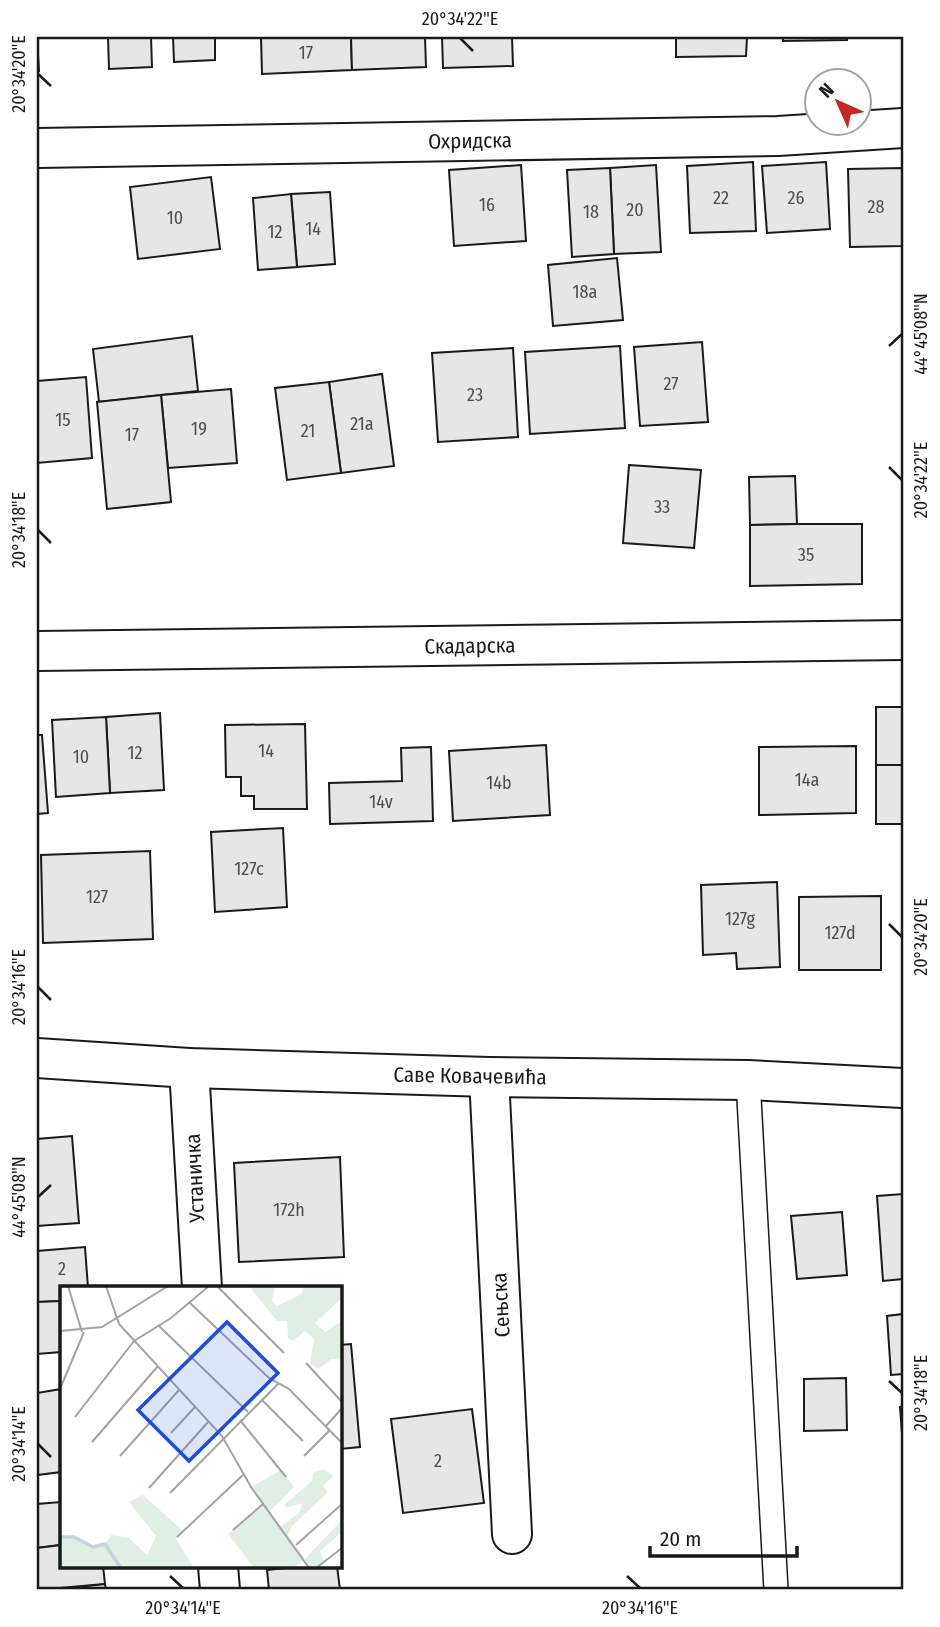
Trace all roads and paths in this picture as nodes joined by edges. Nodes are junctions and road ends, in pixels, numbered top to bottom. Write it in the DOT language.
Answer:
graph roads {
  1 [pos="903,128"];
  2 [pos="37,148"];
  3 [pos="903,640"];
  4 [pos="37,651"];
  5 [pos="37,1058"];
  6 [pos="189,1068"];
  7 [pos="489,1077"];
  8 [pos="748,1080"];
  9 [pos="903,1088"];
  10 [pos="202,1286"];
  11 [pos="512,1534"];
  12 [pos="218,1568"];
  13 [pos="220,1590"];
  14 [pos="776,1590"];
  1 -- 2 [label="street, Охридска"];
  3 -- 4 [label="street, Скадарска"];
  5 -- 6 [label="street, Саве Ковачевића"];
  6 -- 7 [label="street, Саве Ковачевића"];
  6 -- 10 [label="street, Устаничка"];
  7 -- 8 [label="street, Саве Ковачевића"];
  7 -- 11 [label="street, Сењска"];
  8 -- 9 [label="street, Саве Ковачевића"];
  8 -- 14 [label="lane"];
  12 -- 13 [label="street"];
}
